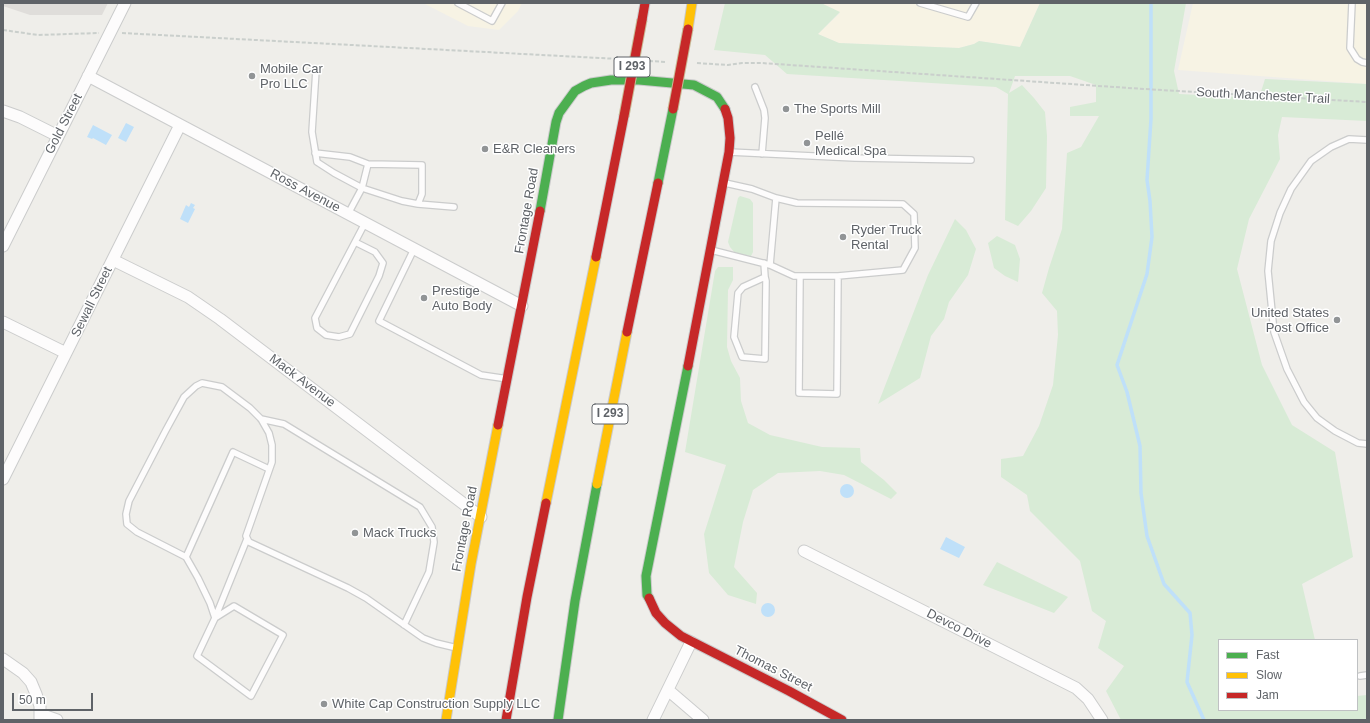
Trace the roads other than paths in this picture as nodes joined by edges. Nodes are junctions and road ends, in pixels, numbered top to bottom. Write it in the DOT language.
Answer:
graph roads {
  1 [pos="125,3"];
  2 [pos="458,3"];
  3 [pos="502,3"];
  4 [pos="645,3"];
  5 [pos="692,3"];
  6 [pos="920,3"];
  7 [pos="976,3"];
  8 [pos="1352,3"];
  9 [pos="1367,63"];
  10 [pos="316,70"];
  11 [pos="88,76"];
  12 [pos="755,87"];
  13 [pos="3,112"];
  14 [pos="180,125"];
  15 [pos="58,136"];
  16 [pos="1367,140"];
  17 [pos="729,152"];
  18 [pos="315,153"];
  19 [pos="762,154"];
  20 [pos="971,160"];
  21 [pos="368,164"];
  22 [pos="723,183"];
  23 [pos="362,188"];
  24 [pos="776,198"];
  25 [pos="418,204"];
  26 [pos="454,207"];
  27 [pos="348,214"];
  28 [pos="365,223"];
  29 [pos="355,242"];
  30 [pos="3,246"];
  31 [pos="414,249"];
  32 [pos="711,250"];
  33 [pos="113,260"];
  34 [pos="767,264"];
  35 [pos="800,276"];
  36 [pos="838,276"];
  37 [pos="765,277"];
  38 [pos="522,306"];
  39 [pos="3,322"];
  40 [pos="66,353"];
  41 [pos="508,379"];
  42 [pos="261,419"];
  43 [pos="1367,444"];
  44 [pos="269,469"];
  45 [pos="3,479"];
  46 [pos="481,517"];
  47 [pos="247,540"];
  48 [pos="804,551"];
  49 [pos="186,557"];
  50 [pos="215,618"];
  51 [pos="404,625"];
  52 [pos="691,642"];
  53 [pos="458,648"];
  54 [pos="3,659"];
  55 [pos="1367,675"];
  56 [pos="1360,676"];
  57 [pos="668,690"];
  58 [pos="40,717"];
  59 [pos="559,718"];
  60 [pos="57,720"];
  61 [pos="446,720"];
  62 [pos="506,720"];
  63 [pos="653,720"];
  64 [pos="703,720"];
  65 [pos="842,720"];
  66 [pos="1102,720"];
  1 -- 11 [label="street, Gold Street"];
  2 -- 3 [label="lane"];
  4 -- 62 [label="main road, I 293, bridge"];
  5 -- 59 [label="main road, I 293, bridge"];
  6 -- 7 [label="lane"];
  8 -- 9 [label="lane"];
  10 -- 18 [label="lane"];
  11 -- 14 [label="street, Ross Avenue"];
  11 -- 15 [label="street, Gold Street"];
  12 -- 19 [label="lane"];
  13 -- 15 [label="street"];
  14 -- 27 [label="street, Ross Avenue"];
  14 -- 33 [label="street, Sewall Street"];
  15 -- 30 [label="street, Gold Street"];
  16 -- 43 [label="lane"];
  17 -- 19 [label="lane"];
  17 -- 22 [label="main road, Frontage Road"];
  17 -- 38 [label="main road, Frontage Road"];
  18 -- 21 [label="lane"];
  18 -- 23 [label="lane"];
  19 -- 20 [label="lane"];
  21 -- 23 [label="lane"];
  21 -- 25 [label="lane"];
  22 -- 24 [label="lane"];
  22 -- 32 [label="main road, Frontage Road"];
  23 -- 25 [label="lane"];
  23 -- 27 [label="lane"];
  24 -- 34 [label="lane"];
  24 -- 36 [label="lane"];
  25 -- 26 [label="lane"];
  27 -- 28 [label="street, Ross Avenue"];
  28 -- 29 [label="lane"];
  28 -- 31 [label="street, Ross Avenue"];
  29 -- 29 [label="lane"];
  31 -- 38 [label="street, Ross Avenue"];
  31 -- 41 [label="lane"];
  32 -- 34 [label="lane"];
  32 -- 52 [label="main road, Frontage Road"];
  33 -- 40 [label="street, Sewall Street"];
  33 -- 46 [label="street, Mack Avenue"];
  34 -- 35 [label="lane"];
  34 -- 37 [label="lane"];
  35 -- 36 [label="lane"];
  35 -- 36 [label="lane"];
  37 -- 37 [label="lane"];
  38 -- 41 [label="main road, Frontage Road"];
  39 -- 40 [label="street"];
  40 -- 45 [label="street, Sewall Street"];
  41 -- 46 [label="main road, Frontage Road"];
  42 -- 44 [label="lane"];
  42 -- 49 [label="lane"];
  42 -- 51 [label="lane"];
  44 -- 47 [label="lane"];
  44 -- 49 [label="lane"];
  46 -- 53 [label="main road, Frontage Road"];
  47 -- 50 [label="lane"];
  47 -- 51 [label="lane"];
  48 -- 66 [label="street, Devco Drive"];
  49 -- 50 [label="lane"];
  50 -- 50 [label="lane"];
  51 -- 53 [label="lane"];
  52 -- 57 [label="street"];
  52 -- 65 [label="main road, Thomas Street"];
  53 -- 61 [label="main road, Frontage Road"];
  54 -- 58 [label="street"];
  55 -- 56 [label="lane"];
  57 -- 63 [label="street"];
  57 -- 64 [label="street"];
  58 -- 60 [label="street"];
}
